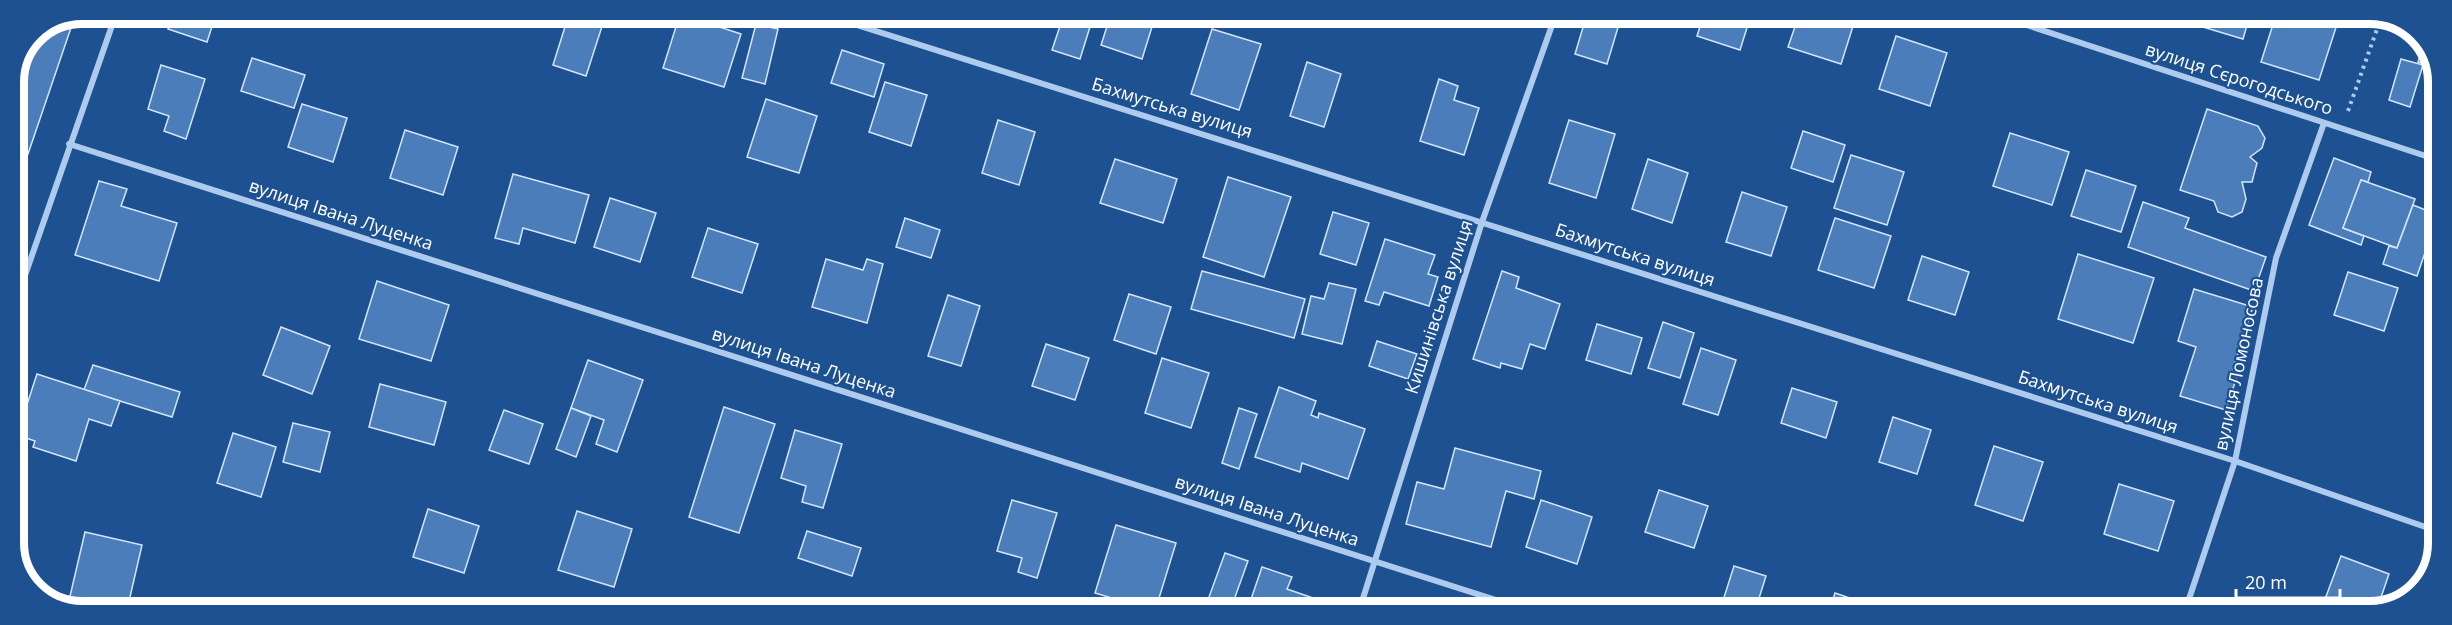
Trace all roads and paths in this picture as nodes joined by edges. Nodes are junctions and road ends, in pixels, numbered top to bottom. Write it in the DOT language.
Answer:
graph roads {
  1 [pos="112,24"];
  2 [pos="854,24"];
  3 [pos="1552,24"];
  4 [pos="2023,24"];
  5 [pos="2379,25"];
  6 [pos="2324,123"];
  7 [pos="2342,129"];
  8 [pos="69,144"];
  9 [pos="2428,157"];
  10 [pos="1482,222"];
  11 [pos="24,277"];
  12 [pos="2235,461"];
  13 [pos="2428,528"];
  14 [pos="1374,561"];
  15 [pos="1362,601"];
  16 [pos="1499,601"];
  17 [pos="2188,601"];
  1 -- 8 [label="street"];
  2 -- 10 [label="street, Бахмутська вулиця"];
  3 -- 10 [label="street, Кишинівська вулиця"];
  4 -- 6 [label="street, вулиця Сєрогодського"];
  5 -- 7 [label="path"];
  6 -- 7 [label="street, вулиця Сєрогодського"];
  6 -- 12 [label="street, вулиця Ломоносова"];
  7 -- 9 [label="street, вулиця Сєрогодського"];
  8 -- 11 [label="street"];
  8 -- 14 [label="street, вулиця Івана Луценка"];
  10 -- 12 [label="street, Бахмутська вулиця"];
  10 -- 14 [label="street, Кишинівська вулиця"];
  12 -- 13 [label="street, Бахмутська вулиця"];
  12 -- 17 [label="street, вулиця Ломоносова"];
  14 -- 15 [label="street, Кишинівська вулиця"];
  14 -- 16 [label="street, вулиця Івана Луценка"];
}
